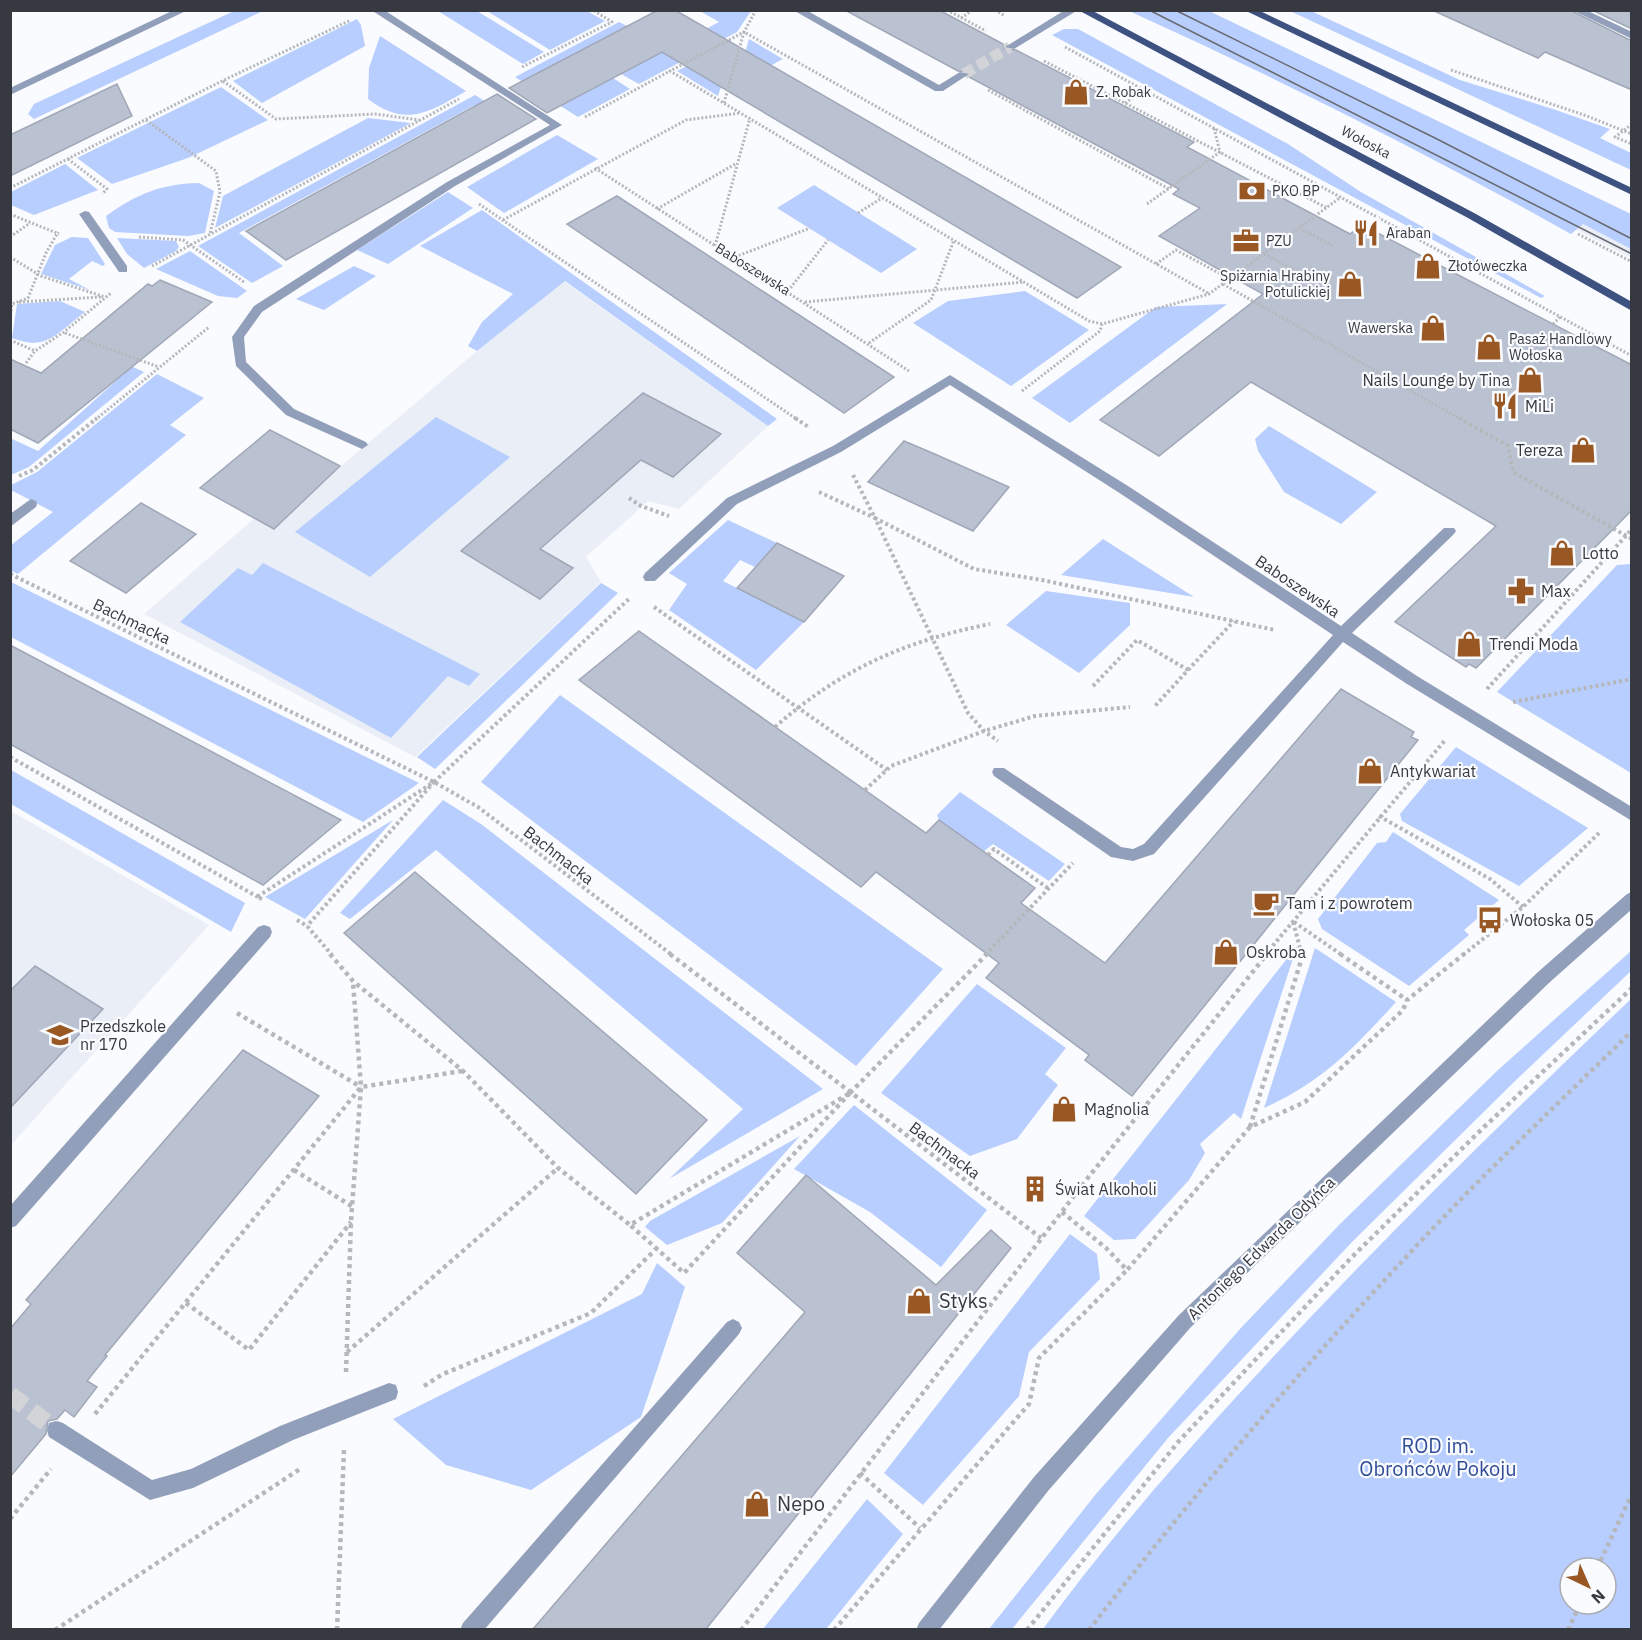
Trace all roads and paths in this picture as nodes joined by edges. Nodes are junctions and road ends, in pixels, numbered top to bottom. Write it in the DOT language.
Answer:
graph roads {
  1 [pos="183,10"];
  2 [pos="376,10"];
  3 [pos="593,10"];
  4 [pos="756,10"];
  5 [pos="798,10"];
  6 [pos="947,10"];
  7 [pos="973,10"];
  8 [pos="995,10"];
  9 [pos="1072,10"];
  10 [pos="1083,10"];
  11 [pos="1250,10"];
  12 [pos="1577,10"];
  13 [pos="359,16"];
  14 [pos="961,18"];
  15 [pos="744,32"];
  16 [pos="1036,32"];
  17 [pos="1632,36"];
  18 [pos="1012,46"];
  19 [pos="1448,68"];
  20 [pos="514,71"];
  21 [pos="670,71"];
  22 [pos="963,75"];
  23 [pos="222,81"];
  24 [pos="1144,90"];
  25 [pos="10,92"];
  26 [pos="466,96"];
  27 [pos="724,103"];
  28 [pos="1125,103"];
  29 [pos="740,113"];
  30 [pos="750,118"];
  31 [pos="146,120"];
  32 [pos="420,120"];
  33 [pos="578,120"];
  34 [pos="1632,124"];
  35 [pos="1214,128"];
  36 [pos="1624,130"];
  37 [pos="1632,134"];
  38 [pos="1632,144"];
  39 [pos="1220,152"];
  40 [pos="68,159"];
  41 [pos="738,162"];
  42 [pos="595,168"];
  43 [pos="10,189"];
  44 [pos="107,189"];
  45 [pos="1169,189"];
  46 [pos="1632,192"];
  47 [pos="1341,197"];
  48 [pos="882,198"];
  49 [pos="1147,204"];
  50 [pos="657,208"];
  51 [pos="1327,208"];
  52 [pos="858,213"];
  53 [pos="86,214"];
  54 [pos="30,223"];
  55 [pos="810,228"];
  56 [pos="1299,228"];
  57 [pos="57,234"];
  58 [pos="1578,234"];
  59 [pos="210,235"];
  60 [pos="10,237"];
  61 [pos="828,240"];
  62 [pos="954,240"];
  63 [pos="191,245"];
  64 [pos="715,246"];
  65 [pos="1334,246"];
  66 [pos="1264,254"];
  67 [pos="10,257"];
  68 [pos="734,257"];
  69 [pos="1632,261"];
  70 [pos="1156,264"];
  71 [pos="123,269"];
  72 [pos="143,270"];
  73 [pos="1300,273"];
  74 [pos="37,274"];
  75 [pos="1230,279"];
  76 [pos="1025,282"];
  77 [pos="245,283"];
  78 [pos="1223,284"];
  79 [pos="935,289"];
  80 [pos="112,291"];
  81 [pos="788,291"];
  82 [pos="1209,294"];
  83 [pos="105,297"];
  84 [pos="10,302"];
  85 [pos="18,302"];
  86 [pos="805,302"];
  87 [pos="1632,307"];
  88 [pos="1560,317"];
  89 [pos="10,319"];
  90 [pos="1102,324"];
  91 [pos="1553,324"];
  92 [pos="64,332"];
  93 [pos="10,340"];
  94 [pos="869,343"];
  95 [pos="35,351"];
  96 [pos="1632,356"];
  97 [pos="26,363"];
  98 [pos="160,367"];
  99 [pos="911,372"];
  100 [pos="1019,393"];
  101 [pos="363,445"];
  102 [pos="837,449"];
  103 [pos="784,476"];
  104 [pos="31,504"];
  105 [pos="875,518"];
  106 [pos="10,522"];
  107 [pos="1632,529"];
  108 [pos="1449,531"];
  109 [pos="1626,536"];
  110 [pos="1632,539"];
  111 [pos="10,574"];
  112 [pos="650,577"];
  113 [pos="663,613"];
  114 [pos="1234,621"];
  115 [pos="990,624"];
  116 [pos="1342,634"];
  117 [pos="932,636"];
  118 [pos="1325,653"];
  119 [pos="1188,670"];
  120 [pos="1632,679"];
  121 [pos="1093,686"];
  122 [pos="1503,704"];
  123 [pos="1155,706"];
  124 [pos="796,707"];
  125 [pos="1130,707"];
  126 [pos="1467,715"];
  127 [pos="775,727"];
  128 [pos="984,731"];
  129 [pos="1004,744"];
  130 [pos="10,757"];
  131 [pos="887,770"];
  132 [pos="999,772"];
  133 [pos="434,782"];
  134 [pos="865,790"];
  135 [pos="1632,814"];
  136 [pos="1379,816"];
  137 [pos="1601,824"];
  138 [pos="1095,839"];
  139 [pos="988,855"];
  140 [pos="1049,889"];
  141 [pos="257,897"];
  142 [pos="1632,899"];
  143 [pos="267,903"];
  144 [pos="1523,907"];
  145 [pos="287,914"];
  146 [pos="1293,921"];
  147 [pos="307,926"];
  148 [pos="264,932"];
  149 [pos="353,981"];
  150 [pos="1632,988"];
  151 [pos="208,996"];
  152 [pos="1407,999"];
  153 [pos="1632,1031"];
  154 [pos="463,1071"];
  155 [pos="361,1087"];
  156 [pos="850,1093"];
  157 [pos="1250,1127"];
  158 [pos="558,1168"];
  159 [pos="294,1170"];
  160 [pos="353,1207"];
  161 [pos="1062,1212"];
  162 [pos="10,1220"];
  163 [pos="351,1221"];
  164 [pos="630,1225"];
  165 [pos="1041,1238"];
  166 [pos="1127,1270"];
  167 [pos="186,1302"];
  168 [pos="733,1328"];
  169 [pos="347,1352"];
  170 [pos="389,1392"];
  171 [pos="345,1410"];
  172 [pos="56,1430"];
  173 [pos="73,1441"];
  174 [pos="860,1473"];
  175 [pos="1632,1494"];
  176 [pos="10,1519"];
  177 [pos="920,1528"];
  178 [pos="1603,1556"];
  179 [pos="337,1629"];
  180 [pos="470,1629"];
  181 [pos="741,1629"];
  182 [pos="834,1629"];
  183 [pos="926,1629"];
  184 [pos="1027,1629"];
  185 [pos="1089,1629"];
  1 -- 25 [label="street"];
  2 -- 101 [label="street"];
  3 -- 20 [label="path"];
  4 -- 15 [label="path"];
  5 -- 22 [label="street"];
  6 -- 14 [label="path"];
  7 -- 14 [label="path"];
  8 -- 16 [label="path"];
  9 -- 16 [label="street"];
  10 -- 87 [label="main road, Wołoska"];
  11 -- 46 [label="main road"];
  12 -- 17 [label="street"];
  13 -- 23 [label="path"];
  14 -- 18 [label="path"];
  15 -- 21 [label="path"];
  15 -- 27 [label="path"];
  15 -- 70 [label="path"];
  16 -- 18 [label="street"];
  16 -- 24 [label="path"];
  18 -- 28 [label="path"];
  19 -- 36 [label="path"];
  21 -- 27 [label="path"];
  21 -- 33 [label="path"];
  22 -- 45 [label="path"];
  23 -- 31 [label="path"];
  23 -- 32 [label="path"];
  24 -- 28 [label="path"];
  24 -- 35 [label="path"];
  26 -- 32 [label="path"];
  27 -- 29 [label="path"];
  28 -- 39 [label="path"];
  29 -- 30 [label="path"];
  29 -- 42 [label="path"];
  30 -- 41 [label="path"];
  30 -- 48 [label="path"];
  31 -- 40 [label="path"];
  31 -- 59 [label="path"];
  32 -- 59 [label="path"];
  34 -- 36 [label="path"];
  35 -- 39 [label="path"];
  35 -- 47 [label="path"];
  36 -- 37 [label="path"];
  36 -- 38 [label="path"];
  39 -- 45 [label="path"];
  39 -- 51 [label="path"];
  40 -- 43 [label="path"];
  40 -- 44 [label="path"];
  41 -- 50 [label="path"];
  41 -- 64 [label="path"];
  42 -- 50 [label="path, Baboszewska"];
  42 -- 102 [label="path"];
  45 -- 49 [label="path"];
  47 -- 51 [label="path"];
  47 -- 88 [label="path"];
  48 -- 52 [label="path"];
  48 -- 62 [label="path"];
  50 -- 64 [label="path, Baboszewska"];
  51 -- 56 [label="path"];
  53 -- 71 [label="street"];
  54 -- 60 [label="path"];
  55 -- 68 [label="path"];
  56 -- 65 [label="path"];
  56 -- 66 [label="path"];
  57 -- 74 [label="path"];
  58 -- 69 [label="path"];
  59 -- 63 [label="path"];
  61 -- 81 [label="path"];
  62 -- 76 [label="path"];
  62 -- 79 [label="path"];
  63 -- 72 [label="path"];
  63 -- 77 [label="path"];
  64 -- 68 [label="path, Baboszewska"];
  66 -- 73 [label="path"];
  66 -- 75 [label="path"];
  67 -- 74 [label="path"];
  68 -- 81 [label="path, Baboszewska"];
  70 -- 75 [label="path"];
  70 -- 82 [label="path"];
  74 -- 83 [label="path"];
  74 -- 85 [label="path"];
  75 -- 78 [label="path"];
  76 -- 79 [label="path"];
  76 -- 90 [label="path"];
  78 -- 82 [label="path"];
  78 -- 109 [label="path"];
  79 -- 86 [label="path"];
  79 -- 94 [label="path"];
  80 -- 83 [label="path"];
  81 -- 86 [label="path, Baboszewska"];
  82 -- 90 [label="path"];
  83 -- 85 [label="path"];
  83 -- 92 [label="path"];
  84 -- 85 [label="path"];
  85 -- 89 [label="path"];
  86 -- 94 [label="path, Baboszewska"];
  88 -- 91 [label="path"];
  88 -- 96 [label="path"];
  90 -- 100 [label="path"];
  92 -- 95 [label="path"];
  92 -- 98 [label="path"];
  93 -- 95 [label="path"];
  94 -- 99 [label="path, Baboszewska"];
  95 -- 97 [label="path"];
  102 -- 103 [label="street"];
  102 -- 105 [label="path"];
  102 -- 116 [label="street, Baboszewska"];
  103 -- 105 [label="path"];
  103 -- 112 [label="street"];
  104 -- 106 [label="street"];
  105 -- 114 [label="path"];
  105 -- 117 [label="path"];
  107 -- 109 [label="path"];
  108 -- 116 [label="street"];
  109 -- 110 [label="path"];
  109 -- 126 [label="path"];
  111 -- 133 [label="path, Bachmacka"];
  112 -- 133 [label="path"];
  113 -- 124 [label="path"];
  114 -- 118 [label="path"];
  114 -- 119 [label="path"];
  115 -- 117 [label="path"];
  116 -- 118 [label="street"];
  116 -- 126 [label="street, Baboszewska"];
  117 -- 124 [label="path"];
  117 -- 128 [label="path"];
  118 -- 138 [label="street"];
  119 -- 121 [label="path"];
  119 -- 123 [label="path"];
  120 -- 122 [label="path"];
  124 -- 127 [label="path"];
  124 -- 131 [label="path"];
  125 -- 128 [label="path"];
  126 -- 135 [label="street, Baboszewska"];
  126 -- 136 [label="path"];
  128 -- 129 [label="path"];
  128 -- 131 [label="path"];
  130 -- 141 [label="path"];
  131 -- 134 [label="path"];
  132 -- 138 [label="street"];
  133 -- 141 [label="path"];
  133 -- 147 [label="path"];
  133 -- 156 [label="path, Bachmacka"];
  136 -- 144 [label="path"];
  136 -- 146 [label="path"];
  137 -- 144 [label="path"];
  138 -- 140 [label="path"];
  139 -- 140 [label="path"];
  140 -- 156 [label="path"];
  141 -- 143 [label="path"];
  141 -- 148 [label="path"];
  142 -- 183 [label="street, Antoniego Edwarda Odyńca"];
  144 -- 152 [label="path"];
  145 -- 147 [label="path"];
  146 -- 152 [label="path"];
  146 -- 157 [label="path"];
  146 -- 161 [label="path"];
  147 -- 149 [label="path"];
  148 -- 151 [label="street"];
  149 -- 154 [label="path"];
  149 -- 155 [label="path"];
  150 -- 184 [label="path"];
  151 -- 155 [label="path"];
  151 -- 162 [label="street"];
  152 -- 157 [label="path"];
  153 -- 185 [label="path"];
  154 -- 155 [label="path"];
  154 -- 158 [label="path"];
  155 -- 159 [label="path"];
  155 -- 160 [label="path"];
  156 -- 164 [label="path"];
  156 -- 164 [label="path"];
  156 -- 165 [label="path, Bachmacka"];
  157 -- 166 [label="path"];
  158 -- 164 [label="path"];
  158 -- 169 [label="path"];
  159 -- 160 [label="path"];
  159 -- 167 [label="path"];
  160 -- 163 [label="path"];
  161 -- 165 [label="path"];
  161 -- 166 [label="path"];
  163 -- 167 [label="path"];
  163 -- 169 [label="path"];
  165 -- 174 [label="path"];
  166 -- 177 [label="path"];
  167 -- 173 [label="path"];
  168 -- 180 [label="street"];
  169 -- 171 [label="path"];
  170 -- 171 [label="street"];
  171 -- 173 [label="street"];
  171 -- 179 [label="path"];
  172 -- 173 [label="street"];
  173 -- 176 [label="path"];
  174 -- 177 [label="path"];
  174 -- 181 [label="path"];
  175 -- 178 [label="path"];
  177 -- 182 [label="path"];
}
